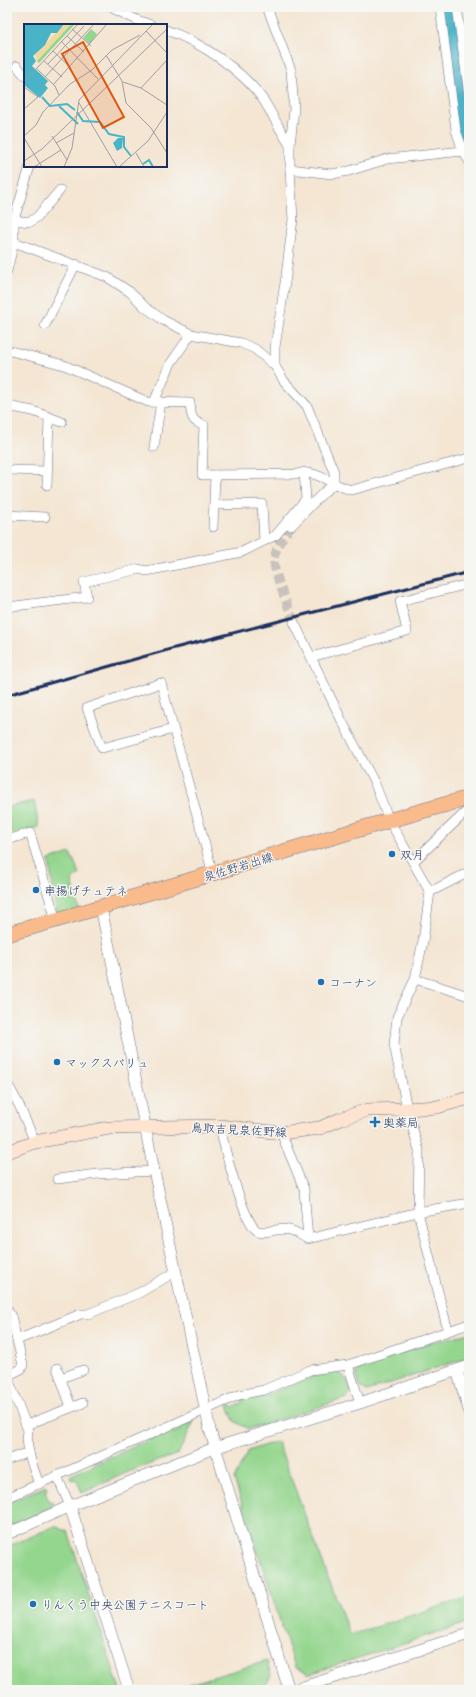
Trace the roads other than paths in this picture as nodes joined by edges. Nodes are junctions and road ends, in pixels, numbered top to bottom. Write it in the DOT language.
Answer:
graph roads {
  1 [pos="110,7"];
  2 [pos="267,7"];
  3 [pos="440,7"];
  4 [pos="458,7"];
  5 [pos="137,23"];
  6 [pos="167,30"];
  7 [pos="17,66"];
  8 [pos="24,75"];
  9 [pos="469,96"];
  10 [pos="290,145"];
  11 [pos="463,151"];
  12 [pos="469,161"];
  13 [pos="30,167"];
  14 [pos="290,169"];
  15 [pos="60,190"];
  16 [pos="10,218"];
  17 [pos="14,242"];
  18 [pos="76,264"];
  19 [pos="7,271"];
  20 [pos="45,324"];
  21 [pos="191,334"];
  22 [pos="7,350"];
  23 [pos="274,366"];
  24 [pos="157,402"];
  25 [pos="7,406"];
  26 [pos="49,418"];
  27 [pos="62,422"];
  28 [pos="154,447"];
  29 [pos="469,458"];
  30 [pos="7,470"];
  31 [pos="47,471"];
  32 [pos="304,472"];
  33 [pos="215,475"];
  34 [pos="334,484"];
  35 [pos="47,485"];
  36 [pos="214,505"];
  37 [pos="7,515"];
  38 [pos="45,517"];
  39 [pos="291,526"];
  40 [pos="213,527"];
  41 [pos="264,541"];
  42 [pos="469,584"];
  43 [pos="7,607"];
  44 [pos="294,622"];
  45 [pos="311,657"];
  46 [pos="173,729"];
  47 [pos="469,798"];
  48 [pos="469,809"];
  49 [pos="389,820"];
  50 [pos="7,840"];
  51 [pos="414,861"];
  52 [pos="469,872"];
  53 [pos="212,874"];
  54 [pos="430,892"];
  55 [pos="101,907"];
  56 [pos="56,920"];
  57 [pos="7,934"];
  58 [pos="415,979"];
  59 [pos="469,996"];
  60 [pos="7,1083"];
  61 [pos="469,1098"];
  62 [pos="407,1109"];
  63 [pos="146,1126"];
  64 [pos="220,1126"];
  65 [pos="281,1133"];
  66 [pos="34,1142"];
  67 [pos="7,1152"];
  68 [pos="154,1171"];
  69 [pos="57,1179"];
  70 [pos="469,1203"];
  71 [pos="418,1212"];
  72 [pos="308,1239"];
  73 [pos="175,1272"];
  74 [pos="7,1309"];
  75 [pos="469,1324"];
  76 [pos="448,1331"];
  77 [pos="17,1340"];
  78 [pos="348,1365"];
  79 [pos="469,1366"];
  80 [pos="57,1368"];
  81 [pos="83,1370"];
  82 [pos="457,1371"];
  83 [pos="7,1376"];
  84 [pos="61,1378"];
  85 [pos="83,1403"];
  86 [pos="360,1403"];
  87 [pos="71,1407"];
  88 [pos="206,1410"];
  89 [pos="469,1410"];
  90 [pos="26,1425"];
  91 [pos="214,1448"];
  92 [pos="29,1452"];
  93 [pos="7,1460"];
  94 [pos="57,1476"];
  95 [pos="39,1484"];
  96 [pos="7,1498"];
  97 [pos="70,1506"];
  98 [pos="7,1534"];
  99 [pos="469,1634"];
  100 [pos="129,1690"];
  101 [pos="289,1690"];
  102 [pos="294,1690"];
  1 -- 5 [label="street"];
  2 -- 10 [label="street"];
  3 -- 11 [label="street"];
  4 -- 9 [label="street"];
  6 -- 10 [label="street"];
  7 -- 8 [label="street"];
  10 -- 14 [label="street"];
  11 -- 12 [label="street"];
  11 -- 14 [label="street"];
  13 -- 16 [label="street"];
  14 -- 23 [label="street"];
  15 -- 16 [label="street"];
  16 -- 17 [label="street"];
  17 -- 18 [label="street"];
  17 -- 19 [label="street"];
  18 -- 20 [label="street"];
  18 -- 21 [label="street"];
  21 -- 23 [label="street"];
  21 -- 24 [label="street"];
  22 -- 24 [label="street"];
  23 -- 34 [label="street"];
  24 -- 28 [label="street"];
  24 -- 33 [label="street"];
  25 -- 26 [label="street"];
  26 -- 27 [label="street"];
  26 -- 31 [label="street"];
  29 -- 34 [label="street"];
  30 -- 31 [label="street"];
  31 -- 35 [label="street"];
  32 -- 33 [label="street"];
  32 -- 34 [label="street"];
  32 -- 41 [label="street"];
  33 -- 36 [label="street"];
  34 -- 39 [label="street"];
  36 -- 40 [label="street"];
  36 -- 41 [label="street"];
  37 -- 38 [label="street"];
  41 -- 43 [label="street"];
  42 -- 45 [label="street"];
  44 -- 45 [label="street"];
  45 -- 49 [label="street"];
  46 -- 46 [label="street"];
  46 -- 53 [label="street"];
  47 -- 49 [label="main road, 泉佐野岩出線"];
  48 -- 51 [label="street"];
  49 -- 51 [label="street"];
  49 -- 53 [label="main road, 泉佐野岩出線"];
  50 -- 56 [label="street"];
  51 -- 54 [label="street"];
  52 -- 54 [label="street"];
  53 -- 55 [label="main road, 泉佐野岩出線"];
  54 -- 58 [label="street"];
  55 -- 56 [label="main road, 泉佐野岩出線"];
  55 -- 63 [label="street"];
  56 -- 57 [label="main road, 泉佐野岩出線"];
  58 -- 59 [label="street"];
  58 -- 62 [label="street"];
  60 -- 66 [label="street"];
  61 -- 62 [label="main road, 鳥取吉見泉佐野線"];
  62 -- 65 [label="main road, 鳥取吉見泉佐野線"];
  62 -- 71 [label="street"];
  63 -- 64 [label="main road, 鳥取吉見泉佐野線"];
  63 -- 66 [label="main road, 鳥取吉見泉佐野線"];
  63 -- 68 [label="street"];
  64 -- 65 [label="main road, 鳥取吉見泉佐野線"];
  64 -- 72 [label="street"];
  65 -- 72 [label="street"];
  66 -- 67 [label="main road, 鳥取吉見泉佐野線"];
  68 -- 69 [label="street"];
  68 -- 73 [label="street"];
  70 -- 71 [label="street"];
  71 -- 72 [label="street"];
  71 -- 76 [label="street"];
  73 -- 77 [label="street"];
  73 -- 88 [label="street"];
  74 -- 77 [label="street"];
  75 -- 76 [label="street"];
  76 -- 78 [label="street"];
  77 -- 83 [label="street"];
  78 -- 86 [label="street"];
  78 -- 88 [label="street"];
  79 -- 82 [label="street"];
  80 -- 84 [label="street"];
  81 -- 84 [label="street"];
  82 -- 86 [label="street"];
  82 -- 89 [label="street"];
  83 -- 90 [label="street"];
  84 -- 87 [label="street"];
  85 -- 87 [label="street"];
  86 -- 91 [label="street"];
  87 -- 90 [label="street"];
  88 -- 91 [label="street"];
  88 -- 94 [label="street"];
  90 -- 92 [label="street"];
  91 -- 97 [label="street"];
  91 -- 101 [label="street"];
  92 -- 93 [label="street"];
  92 -- 95 [label="street"];
  94 -- 95 [label="street"];
  94 -- 97 [label="street"];
  95 -- 96 [label="street"];
  97 -- 98 [label="street"];
  97 -- 100 [label="street"];
  99 -- 102 [label="street"];
}
